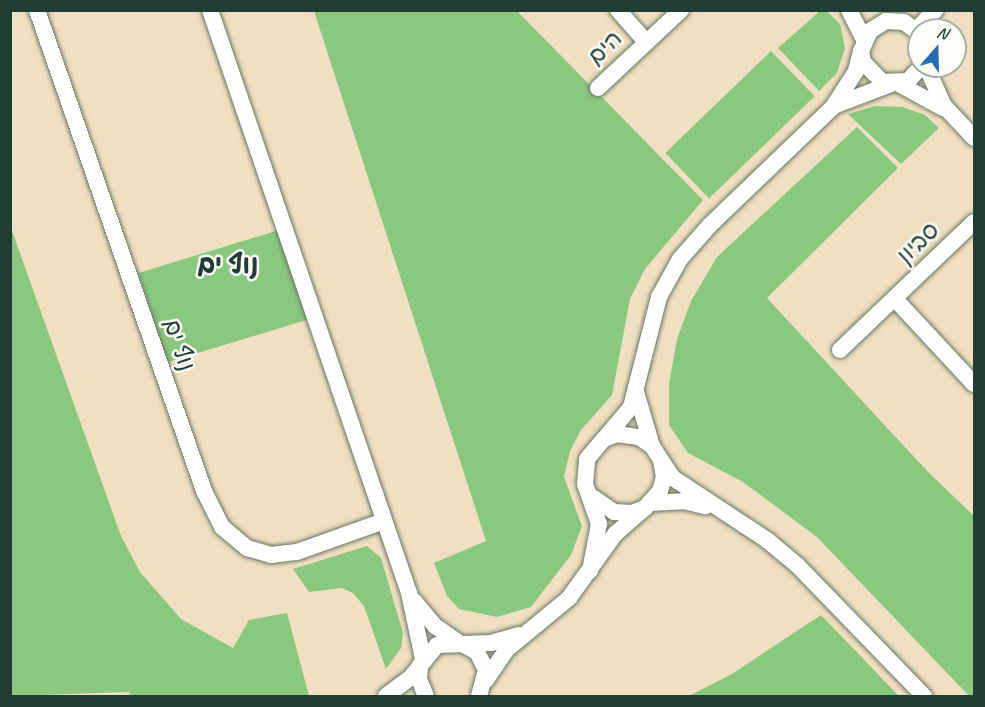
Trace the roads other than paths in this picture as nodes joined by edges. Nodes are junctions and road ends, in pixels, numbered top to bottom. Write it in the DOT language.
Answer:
graph roads {
  1 [pos="37,10"];
  2 [pos="210,10"];
  3 [pos="618,10"];
  4 [pos="681,10"];
  5 [pos="849,10"];
  6 [pos="858,10"];
  7 [pos="886,21"];
  8 [pos="907,24"];
  9 [pos="646,42"];
  10 [pos="863,46"];
  11 [pos="910,78"];
  12 [pos="929,78"];
  13 [pos="895,84"];
  14 [pos="598,88"];
  15 [pos="833,108"];
  16 [pos="951,114"];
  17 [pos="975,138"];
  18 [pos="975,222"];
  19 [pos="895,299"];
  20 [pos="840,350"];
  21 [pos="975,384"];
  22 [pos="636,392"];
  23 [pos="604,439"];
  24 [pos="657,452"];
  25 [pos="590,495"];
  26 [pos="647,505"];
  27 [pos="729,514"];
  28 [pos="384,521"];
  29 [pos="590,571"];
  30 [pos="409,593"];
  31 [pos="531,630"];
  32 [pos="460,643"];
  33 [pos="422,662"];
  34 [pos="483,690"];
  35 [pos="386,696"];
  36 [pos="426,696"];
  37 [pos="924,696"];
  1 -- 28 [label="street, נוף ים"];
  2 -- 28 [label="street"];
  3 -- 9 [label="street, הים"];
  4 -- 9 [label="street, הים"];
  5 -- 10 [label="street"];
  6 -- 7 [label="street"];
  7 -- 8 [label="street"];
  7 -- 10 [label="street"];
  9 -- 14 [label="street, הים"];
  10 -- 13 [label="street"];
  10 -- 15 [label="street"];
  11 -- 13 [label="street"];
  12 -- 16 [label="street"];
  13 -- 15 [label="street"];
  13 -- 16 [label="street"];
  15 -- 22 [label="street"];
  16 -- 17 [label="street"];
  18 -- 19 [label="street, סביון"];
  19 -- 20 [label="street, סביון"];
  19 -- 21 [label="street, סביון"];
  22 -- 23 [label="street"];
  22 -- 24 [label="street"];
  23 -- 24 [label="street"];
  23 -- 25 [label="street"];
  24 -- 26 [label="street"];
  24 -- 27 [label="street"];
  25 -- 26 [label="street"];
  25 -- 29 [label="street"];
  26 -- 27 [label="street"];
  26 -- 29 [label="street"];
  27 -- 37 [label="street"];
  28 -- 30 [label="street"];
  29 -- 31 [label="street"];
  30 -- 32 [label="street"];
  30 -- 33 [label="street"];
  31 -- 32 [label="street"];
  31 -- 34 [label="street"];
  32 -- 33 [label="street"];
  32 -- 34 [label="street"];
  33 -- 35 [label="street"];
  33 -- 36 [label="street"];
}
